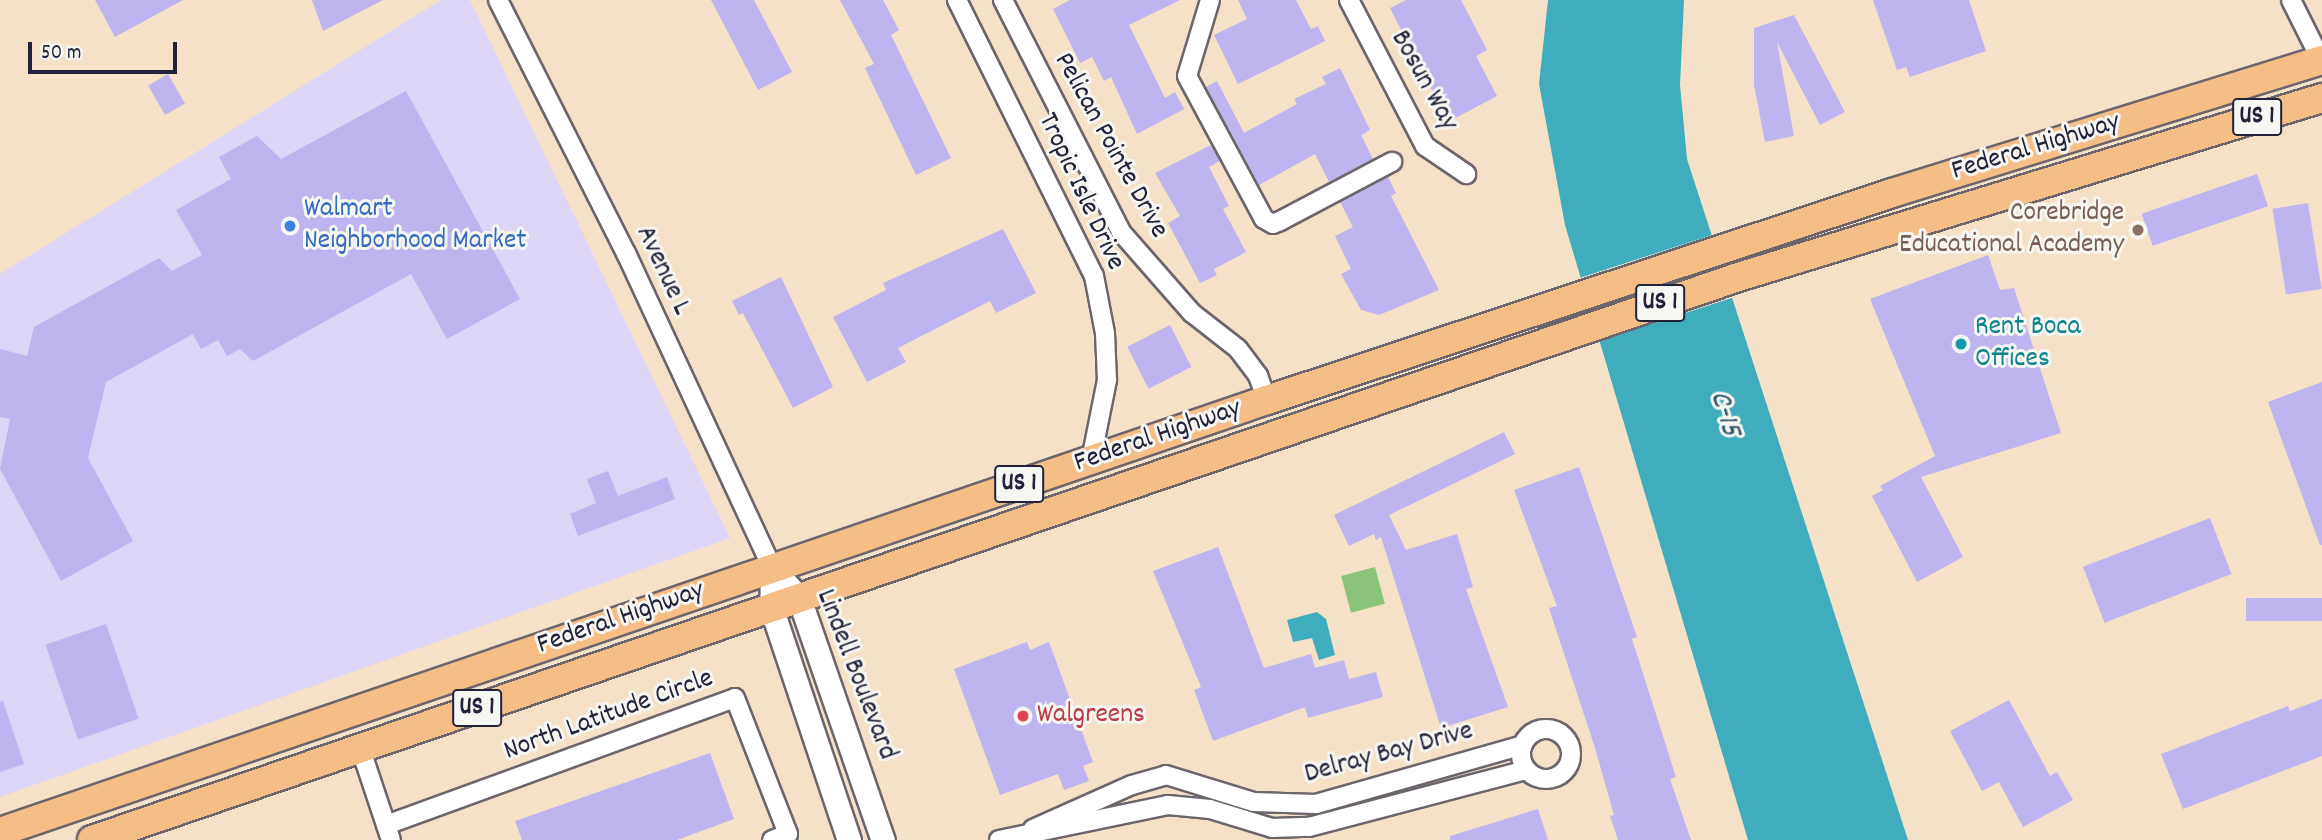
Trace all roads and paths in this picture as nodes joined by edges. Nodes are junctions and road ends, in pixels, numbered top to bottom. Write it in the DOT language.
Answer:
graph roads {
  1 [pos="498,0"];
  2 [pos="957,0"];
  3 [pos="1003,0"];
  4 [pos="1210,0"];
  5 [pos="1349,0"];
  6 [pos="2291,0"];
  7 [pos="2321,60"];
  8 [pos="2322,98"];
  9 [pos="2191,136"];
  10 [pos="1392,162"];
  11 [pos="1466,174"];
  12 [pos="1752,239"];
  13 [pos="1764,269"];
  14 [pos="1344,375"];
  15 [pos="1268,400"];
  16 [pos="1304,426"];
  17 [pos="1224,453"];
  18 [pos="1091,460"];
  19 [pos="772,568"];
  20 [pos="799,598"];
  21 [pos="771,607"];
  22 [pos="320,722"];
  23 [pos="1523,745"];
  24 [pos="360,747"];
  25 [pos="1527,770"];
  26 [pos="268,779"];
  27 [pos="0,832"];
  28 [pos="1031,832"];
  29 [pos="388,833"];
  30 [pos="92,840"];
  31 [pos="772,840"];
  32 [pos="849,840"];
  33 [pos="883,840"];
  34 [pos="999,840"];
  1 -- 19 [label="street, Avenue L"];
  2 -- 18 [label="street, Tropic Isle Drive"];
  3 -- 15 [label="street, Pelican Pointe Drive"];
  4 -- 10 [label="street"];
  5 -- 11 [label="street, Bosun Way"];
  6 -- 7 [label="street"];
  7 -- 9 [label="main road"];
  7 -- 12 [label="main road, Federal Highway / US 1"];
  8 -- 9 [label="main road, Federal Highway / US 1"];
  9 -- 13 [label="main road, Federal Highway / US 1"];
  12 -- 13 [label="main road"];
  12 -- 14 [label="main road, Federal Highway / US 1"];
  13 -- 16 [label="main road, Federal Highway / US 1"];
  14 -- 15 [label="main road, Federal Highway / US 1"];
  14 -- 16 [label="main road"];
  15 -- 17 [label="main road"];
  15 -- 18 [label="main road, Federal Highway / US 1"];
  16 -- 17 [label="main road, Federal Highway / US 1"];
  17 -- 20 [label="main road, Federal Highway / US 1"];
  18 -- 19 [label="main road, Federal Highway / US 1"];
  19 -- 20 [label="street, Lindell Boulevard"];
  19 -- 21 [label="street, Lindell Boulevard"];
  19 -- 22 [label="main road, Federal Highway / US 1"];
  20 -- 21 [label="main road, Federal Highway / US 1"];
  20 -- 33 [label="street, Lindell Boulevard"];
  21 -- 24 [label="main road, Federal Highway / US 1"];
  21 -- 32 [label="street, Lindell Boulevard"];
  22 -- 26 [label="main road"];
  22 -- 27 [label="main road, Federal Highway / US 1"];
  23 -- 25 [label="street"];
  23 -- 25 [label="street, Delray Bay Drive"];
  23 -- 28 [label="street, Delray Bay Drive"];
  24 -- 26 [label="main road, Federal Highway / US 1"];
  24 -- 29 [label="street"];
  25 -- 28 [label="street, Delray Bay Drive"];
  26 -- 30 [label="main road, Federal Highway / US 1"];
  28 -- 34 [label="street, Delray Bay Drive"];
  29 -- 31 [label="street, North Latitude Circle"];
}
